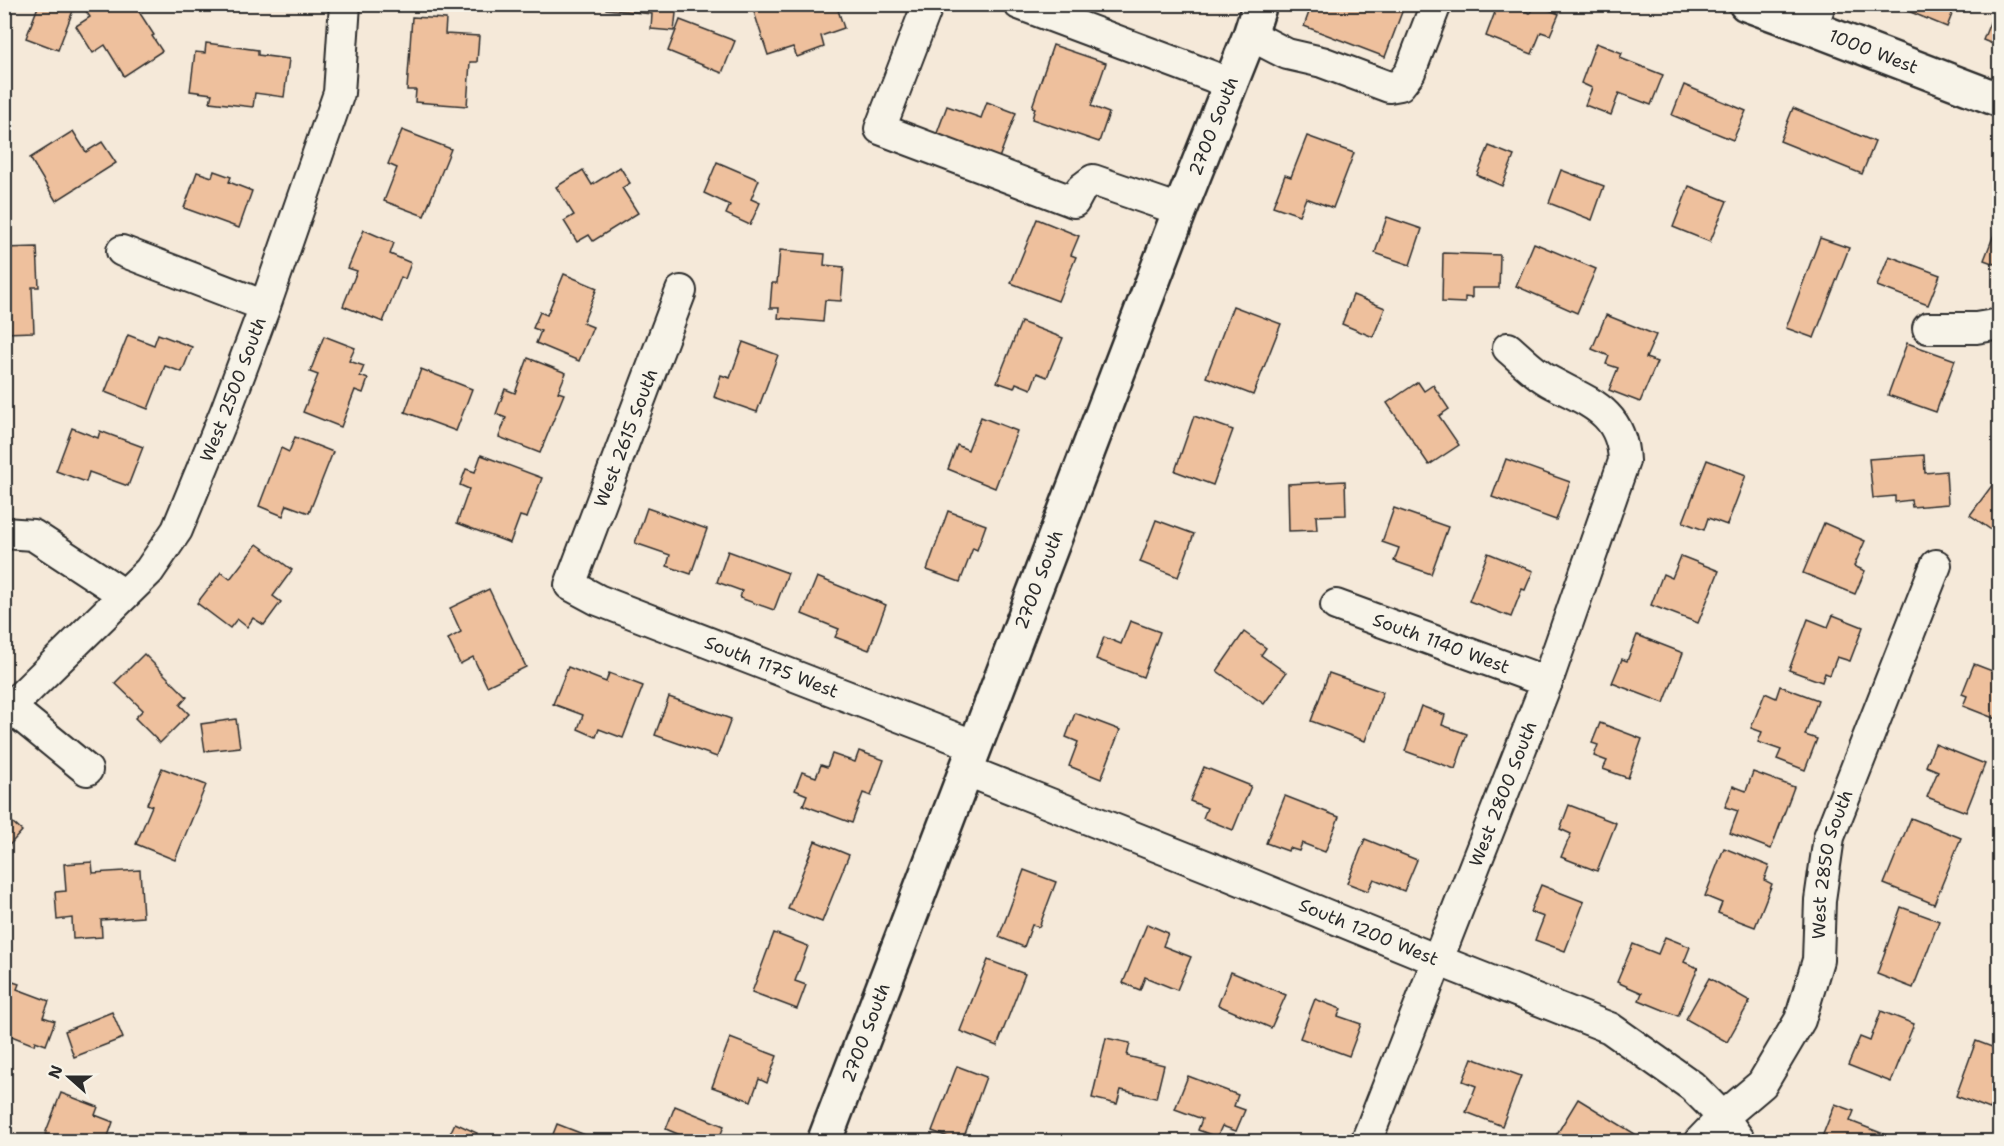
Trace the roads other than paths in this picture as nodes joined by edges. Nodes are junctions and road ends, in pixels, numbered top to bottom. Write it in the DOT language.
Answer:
graph roads {
  1 [pos="345,4"];
  2 [pos="928,4"];
  3 [pos="1019,4"];
  4 [pos="1436,4"];
  5 [pos="1746,4"];
  6 [pos="1258,16"];
  7 [pos="1816,16"];
  8 [pos="1230,85"];
  9 [pos="2000,100"];
  10 [pos="1180,210"];
  11 [pos="122,251"];
  12 [pos="681,291"];
  13 [pos="265,306"];
  14 [pos="2000,324"];
  15 [pos="1928,328"];
  16 [pos="1508,348"];
  17 [pos="4,533"];
  18 [pos="1936,565"];
  19 [pos="570,585"];
  20 [pos="123,594"];
  21 [pos="1336,605"];
  22 [pos="1547,682"];
  23 [pos="7,710"];
  24 [pos="970,758"];
  25 [pos="87,770"];
  26 [pos="1437,960"];
  27 [pos="1723,1117"];
  28 [pos="824,1142"];
  29 [pos="1366,1142"];
  30 [pos="1699,1142"];
  31 [pos="1741,1142"];
  1 -- 13 [label="street, West 2500 South"];
  2 -- 10 [label="street"];
  3 -- 8 [label="street"];
  4 -- 6 [label="street"];
  5 -- 7 [label="main road, 1000 West"];
  6 -- 8 [label="main road, 2700 South"];
  7 -- 9 [label="main road, 1000 West"];
  8 -- 10 [label="main road, 2700 South"];
  10 -- 24 [label="main road, 2700 South"];
  11 -- 13 [label="street"];
  12 -- 19 [label="street, West 2615 South"];
  13 -- 20 [label="street, West 2500 South"];
  14 -- 15 [label="street"];
  16 -- 22 [label="street, West 2800 South"];
  17 -- 20 [label="street"];
  18 -- 27 [label="street, West 2850 South"];
  19 -- 24 [label="street, South 1175 West"];
  20 -- 23 [label="street, West 2500 South"];
  21 -- 22 [label="street, South 1140 West"];
  22 -- 26 [label="street, West 2800 South"];
  23 -- 25 [label="street"];
  24 -- 26 [label="street, South 1200 West"];
  24 -- 28 [label="main road, 2700 South"];
  26 -- 27 [label="street, South 1200 West"];
  26 -- 29 [label="street, West 2800 South"];
  27 -- 30 [label="street, West 2850 South"];
  27 -- 31 [label="street, South 1200 West"];
}
